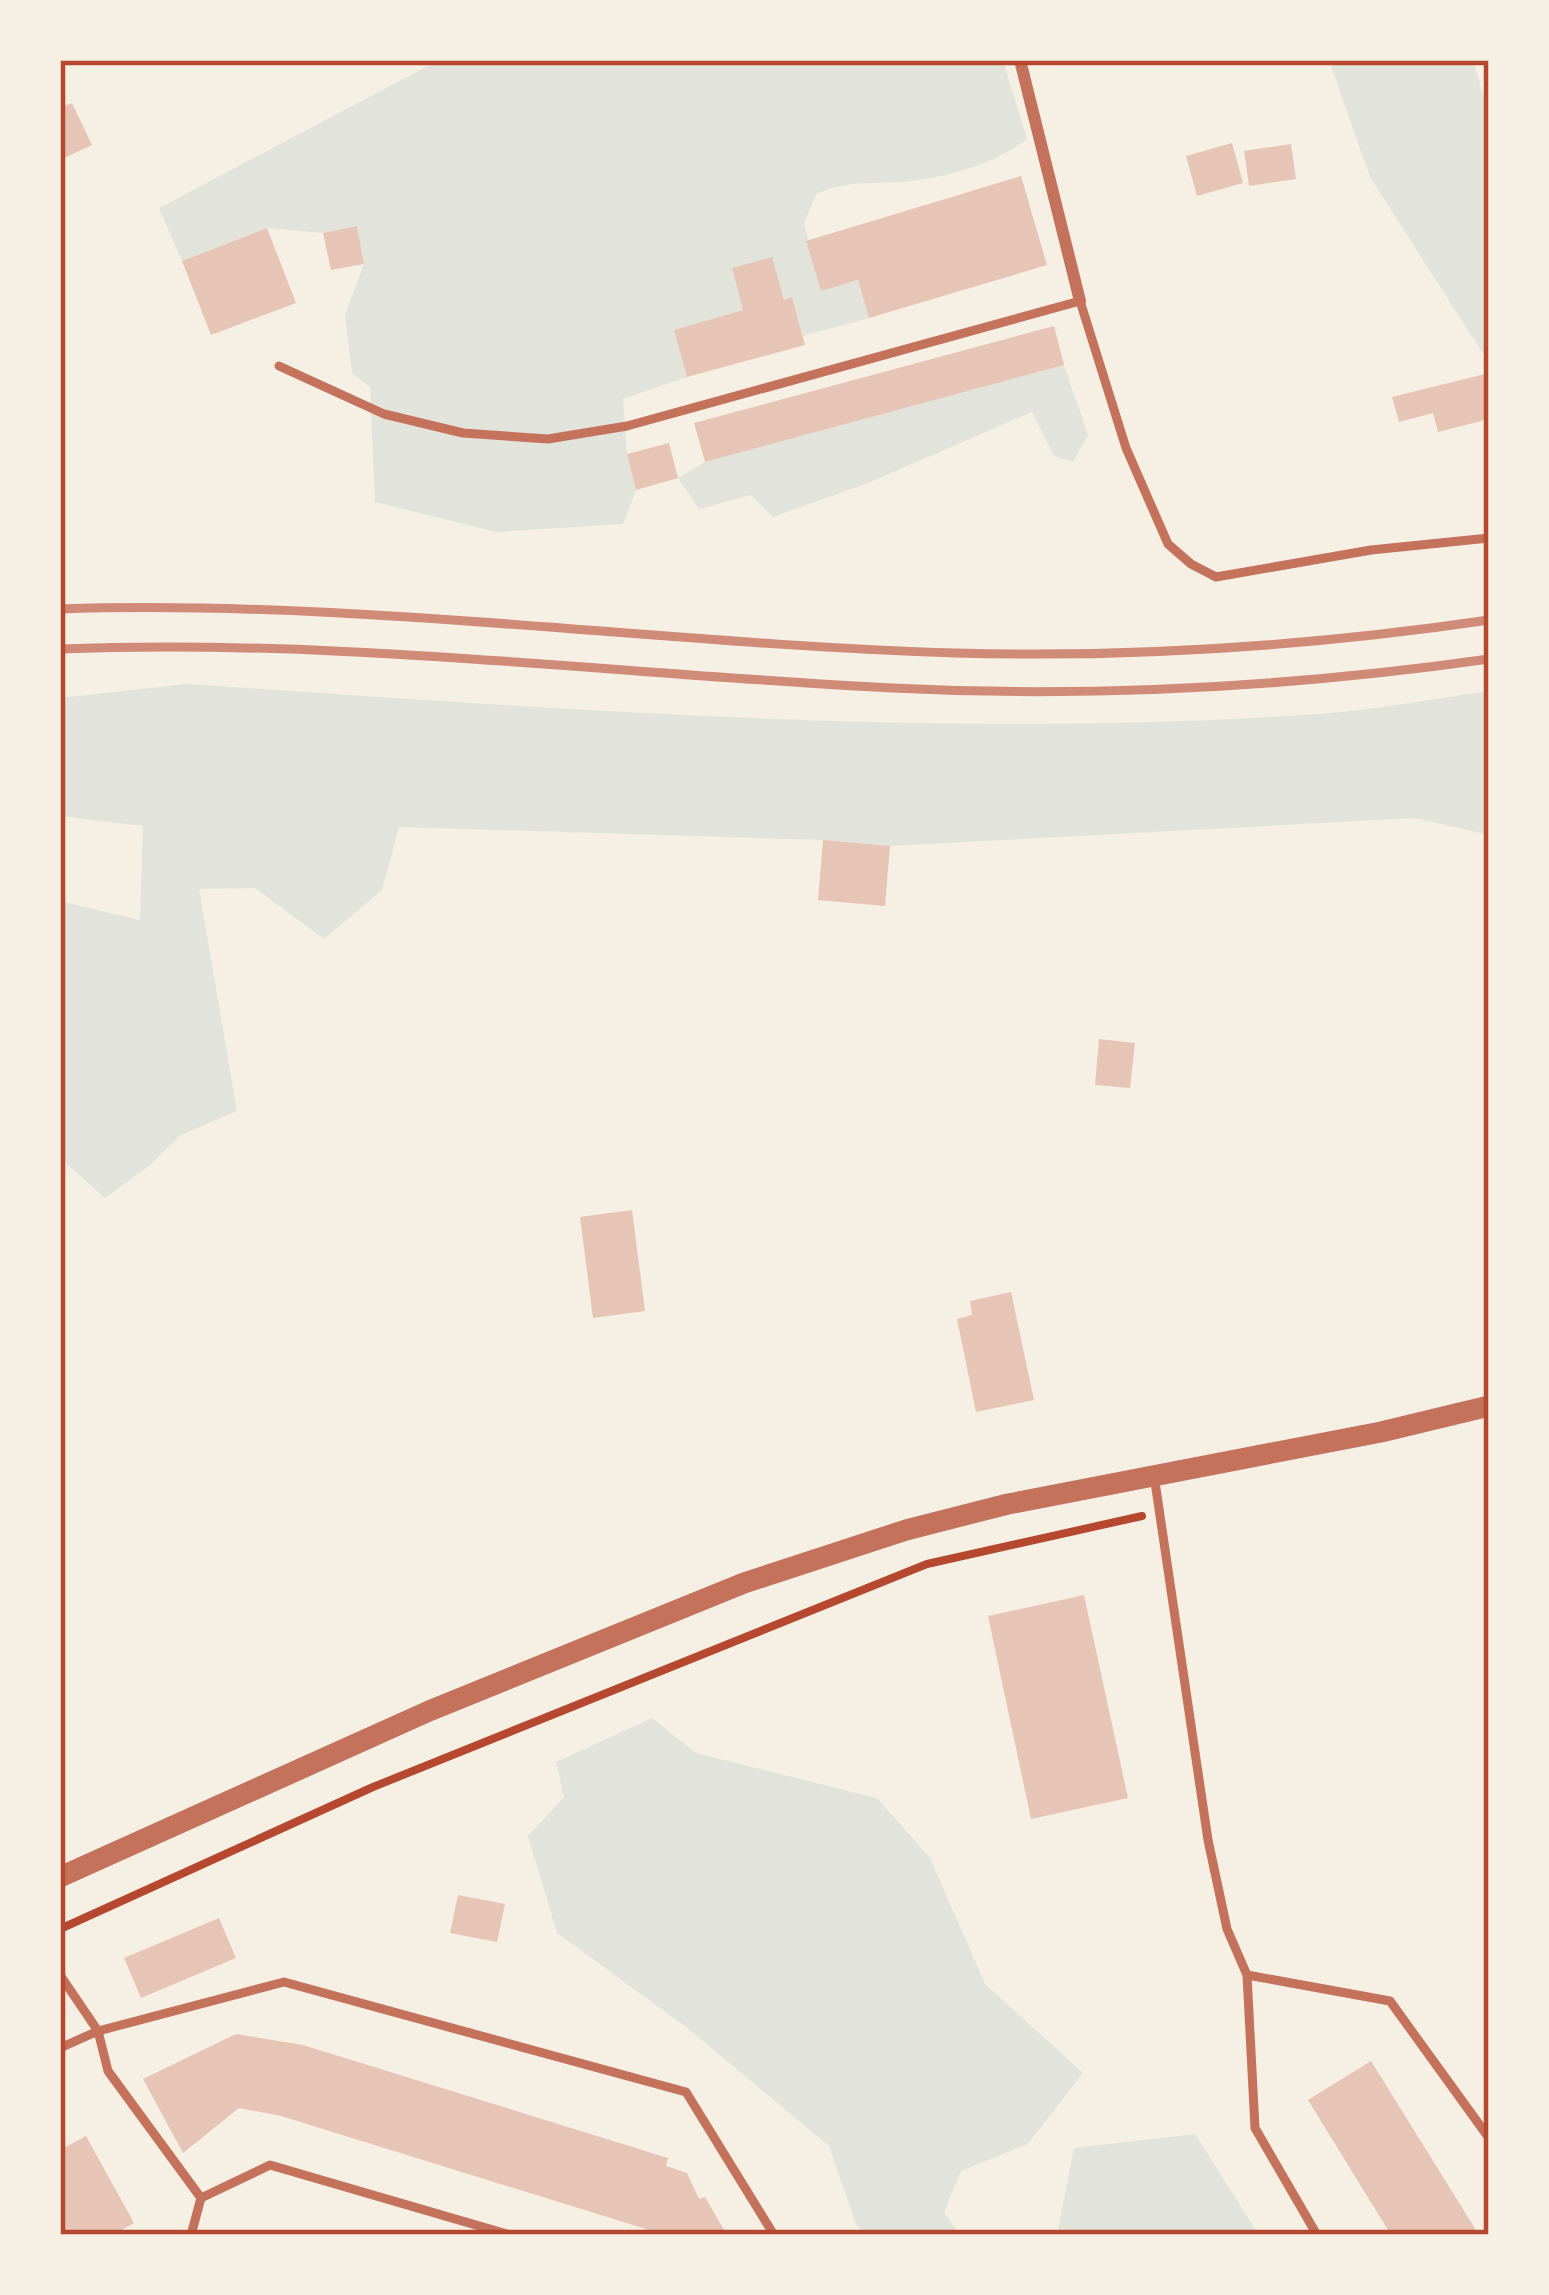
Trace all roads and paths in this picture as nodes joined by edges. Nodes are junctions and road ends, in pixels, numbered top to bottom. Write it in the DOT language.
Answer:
graph roads {
  1 [pos="1020,60"];
  2 [pos="1080,301"];
  3 [pos="279,366"];
  4 [pos="1489,538"];
  5 [pos="1489,1406"];
  6 [pos="1154,1475"];
  7 [pos="1160,1511"];
  8 [pos="60,1877"];
  9 [pos="60,1928"];
  10 [pos="60,1975"];
  11 [pos="1247,1975"];
  12 [pos="98,2031"];
  13 [pos="60,2048"];
  14 [pos="1489,2138"];
  15 [pos="201,2198"];
  16 [pos="191,2235"];
  17 [pos="510,2235"];
  18 [pos="774,2235"];
  19 [pos="1317,2235"];
  1 -- 2 [label="street"];
  2 -- 3 [label="lane"];
  2 -- 4 [label="lane"];
  5 -- 6 [label="street"];
  6 -- 7 [label="lane"];
  6 -- 8 [label="street"];
  7 -- 9 [label="path"];
  7 -- 11 [label="lane"];
  10 -- 12 [label="lane"];
  11 -- 14 [label="lane"];
  11 -- 19 [label="lane"];
  12 -- 13 [label="lane"];
  12 -- 15 [label="lane"];
  12 -- 18 [label="lane"];
  15 -- 16 [label="lane"];
  15 -- 17 [label="lane"];
}
